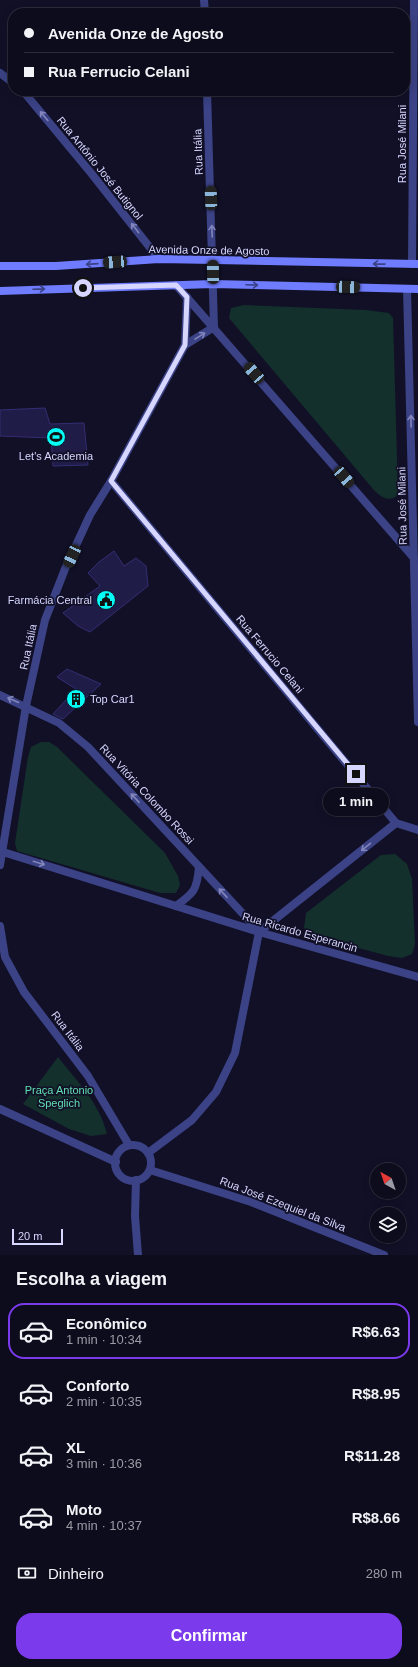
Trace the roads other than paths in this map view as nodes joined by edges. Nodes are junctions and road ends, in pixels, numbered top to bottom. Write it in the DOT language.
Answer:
graph roads {
  1 [pos="414,0"];
  2 [pos="0,73"];
  3 [pos="8,79"];
  4 [pos="27,96"];
  5 [pos="207,96"];
  6 [pos="159,259"];
  7 [pos="213,260"];
  8 [pos="415,264"];
  9 [pos="0,266"];
  10 [pos="213,284"];
  11 [pos="176,285"];
  12 [pos="407,289"];
  13 [pos="418,289"];
  14 [pos="0,291"];
  15 [pos="187,297"];
  16 [pos="214,327"];
  17 [pos="185,345"];
  18 [pos="111,481"];
  19 [pos="414,558"];
  20 [pos="0,695"];
  21 [pos="26,706"];
  22 [pos="418,722"];
  23 [pos="396,823"];
  24 [pos="418,830"];
  25 [pos="1,851"];
  26 [pos="0,865"];
  27 [pos="199,867"];
  28 [pos="176,906"];
  29 [pos="0,926"];
  30 [pos="259,932"];
  31 [pos="418,977"];
  32 [pos="0,1109"];
  33 [pos="129,1145"];
  34 [pos="148,1153"];
  35 [pos="116,1162"];
  36 [pos="150,1170"];
  37 [pos="136,1180"];
  38 [pos="138,1255"];
  39 [pos="384,1255"];
  1 -- 8 [label="street, Rua José Milani"];
  2 -- 3 [label="street"];
  6 -- 4 [label="street, Rua Antônio José Butignol, one-way"];
  7 -- 5 [label="street, Rua Itália, one-way"];
  6 -- 7 [label="main road, Avenida Onze de Agosto"];
  6 -- 9 [label="main road, Avenida Onze de Agosto, one-way"];
  8 -- 7 [label="main road, Avenida Onze de Agosto, one-way"];
  7 -- 10 [label="street, Rua Itália"];
  10 -- 11 [label="main road"];
  10 -- 12 [label="main road, one-way"];
  10 -- 16 [label="street, Rua Itália"];
  14 -- 11 [label="main road, one-way"];
  11 -- 15 [label="street"];
  12 -- 13 [label="main road"];
  19 -- 12 [label="street, Rua José Milani, one-way"];
  15 -- 16 [label="street"];
  15 -- 17 [label="street"];
  17 -- 16 [label="street, one-way"];
  16 -- 19 [label="street"];
  17 -- 18 [label="street, Rua Itália"];
  18 -- 21 [label="street, Rua Itália"];
  18 -- 23 [label="street, Rua Ferrucio Celani"];
  19 -- 22 [label="street, Rua José Milani"];
  21 -- 20 [label="street, Rua Vitória Colombo Rossi, one-way"];
  21 -- 25 [label="street, Rua Itália"];
  27 -- 21 [label="street, Rua Vitória Colombo Rossi, one-way"];
  23 -- 24 [label="street"];
  23 -- 30 [label="street, one-way"];
  25 -- 26 [label="street, Rua Itália"];
  25 -- 28 [label="street, Rua Ricardo Esperancin, one-way"];
  27 -- 28 [label="street"];
  30 -- 27 [label="street, Rua Vitória Colombo Rossi, one-way"];
  28 -- 30 [label="street, Rua Ricardo Esperancin"];
  29 -- 33 [label="street, Rua Itália"];
  30 -- 31 [label="street, Rua Ricardo Esperancin"];
  30 -- 34 [label="street"];
  32 -- 35 [label="street"];
  33 -- 34 [label="street"];
  33 -- 35 [label="street"];
  34 -- 36 [label="street"];
  35 -- 37 [label="street"];
  36 -- 37 [label="street"];
  36 -- 39 [label="street, Rua José Ezequiel da Silva"];
  37 -- 38 [label="street"];
}
